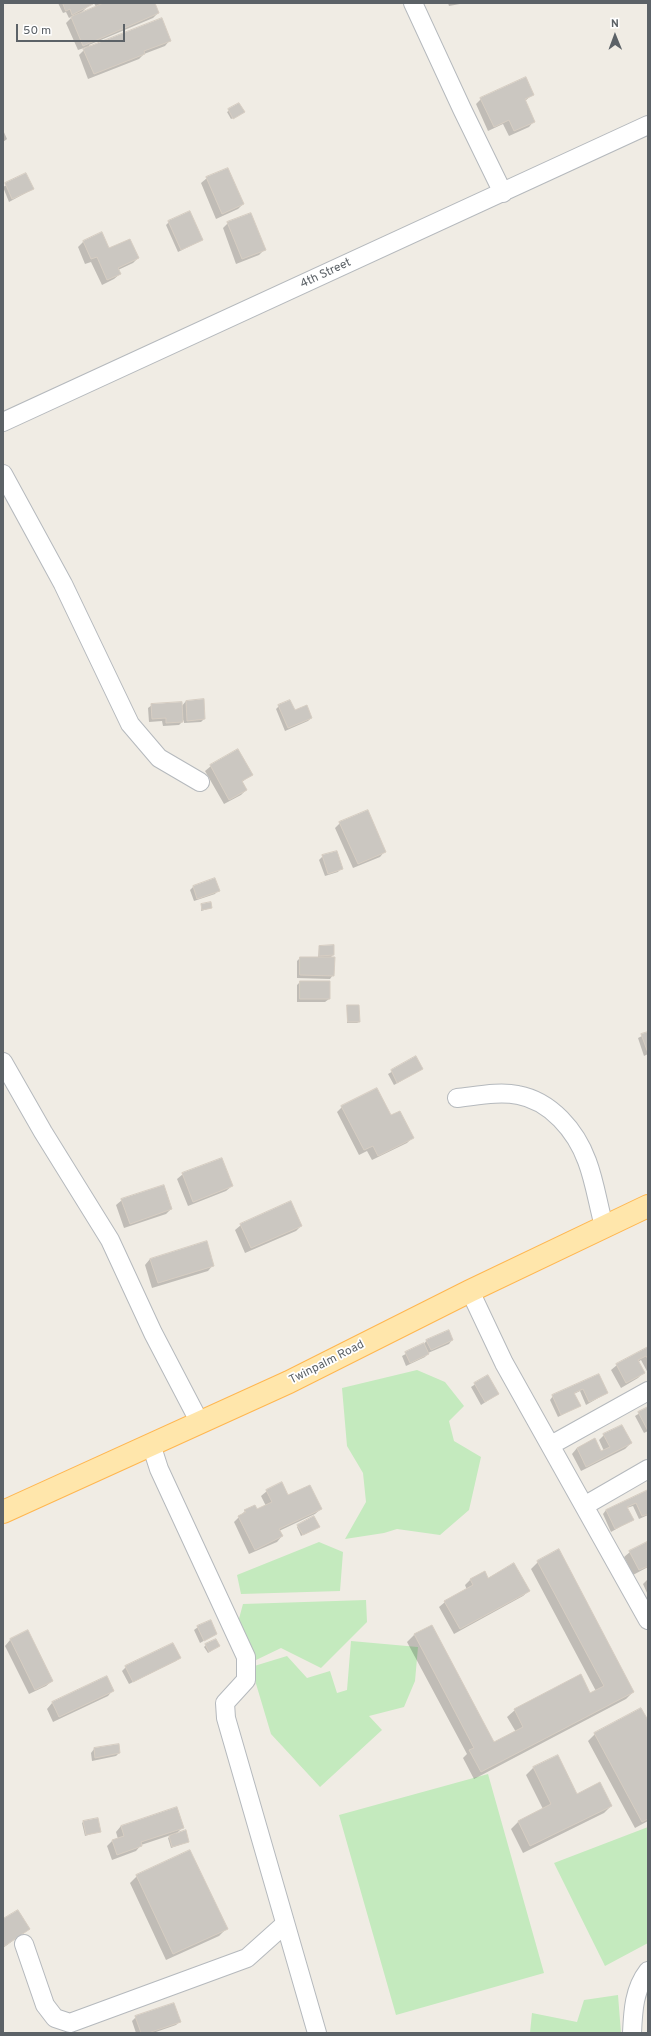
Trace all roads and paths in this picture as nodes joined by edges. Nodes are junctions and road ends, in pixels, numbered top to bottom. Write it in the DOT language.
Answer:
graph roads {
  1 [pos="413,3"];
  2 [pos="648,125"];
  3 [pos="503,193"];
  4 [pos="3,422"];
  5 [pos="3,474"];
  6 [pos="200,782"];
  7 [pos="3,1062"];
  8 [pos="457,1098"];
  9 [pos="648,1206"];
  10 [pos="604,1226"];
  11 [pos="470,1291"];
  12 [pos="648,1391"];
  13 [pos="200,1424"];
  14 [pos="151,1444"];
  15 [pos="551,1445"];
  16 [pos="648,1469"];
  17 [pos="584,1506"];
  18 [pos="3,1512"];
  19 [pos="648,1620"];
  20 [pos="285,1924"];
  21 [pos="24,1944"];
  22 [pos="648,1971"];
  23 [pos="317,2033"];
  24 [pos="632,2033"];
  1 -- 3 [label="street"];
  2 -- 3 [label="street, 4th Street"];
  3 -- 4 [label="street, 4th Street"];
  5 -- 6 [label="street"];
  7 -- 13 [label="street"];
  8 -- 10 [label="street"];
  9 -- 10 [label="main road, Twinpalm Road"];
  10 -- 11 [label="main road, Twinpalm Road"];
  11 -- 13 [label="main road, Twinpalm Road"];
  11 -- 15 [label="street"];
  12 -- 15 [label="street"];
  13 -- 14 [label="main road, Twinpalm Road"];
  14 -- 18 [label="main road, Twinpalm Road"];
  14 -- 20 [label="street"];
  15 -- 17 [label="street"];
  16 -- 17 [label="street"];
  17 -- 19 [label="street"];
  20 -- 21 [label="street"];
  20 -- 23 [label="street"];
  22 -- 24 [label="street"];
}
